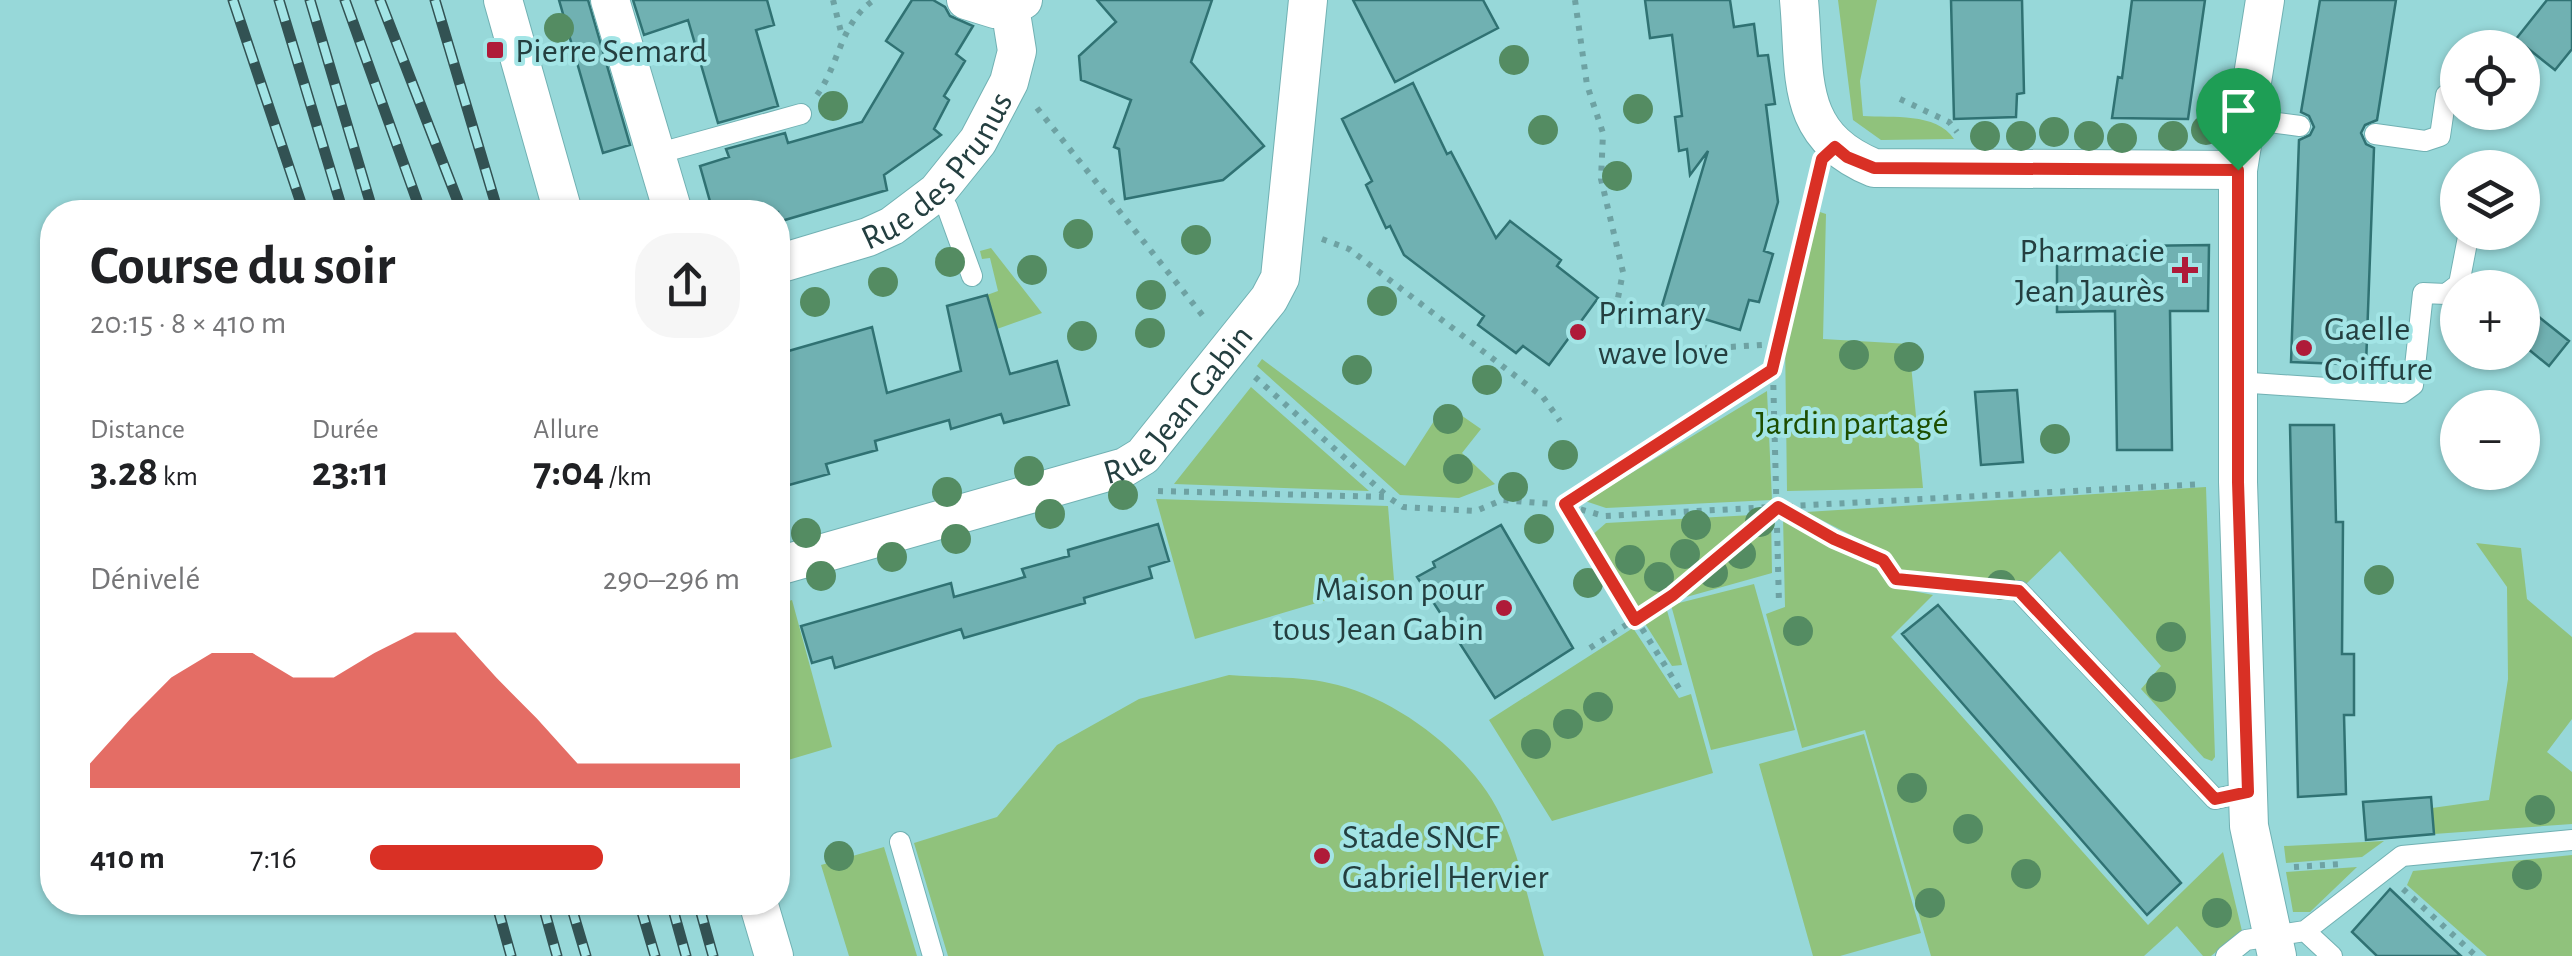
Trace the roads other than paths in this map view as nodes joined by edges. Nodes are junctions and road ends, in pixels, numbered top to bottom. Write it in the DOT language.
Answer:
graph roads {
  1 [pos="503,0"];
  2 [pos="610,0"];
  3 [pos="966,0"];
  4 [pos="1308,0"];
  5 [pos="1799,0"];
  6 [pos="2265,0"];
  7 [pos="1016,3"];
  8 [pos="801,114"];
  9 [pos="2246,118"];
  10 [pos="2300,126"];
  11 [pos="2441,130"];
  12 [pos="2375,134"];
  13 [pos="656,154"];
  14 [pos="2238,170"];
  15 [pos="937,192"];
  16 [pos="561,200"];
  17 [pos="669,200"];
  18 [pos="2466,250"];
  19 [pos="790,260"];
  20 [pos="972,276"];
  21 [pos="2237,382"];
  22 [pos="790,563"];
  23 [pos="2019,591"];
  24 [pos="2248,792"];
  25 [pos="2572,840"];
  26 [pos="900,842"];
  27 [pos="762,915"];
  28 [pos="2285,941"];
  29 [pos="774,956"];
  30 [pos="933,956"];
  31 [pos="2226,956"];
  32 [pos="2332,956"];
  1 -- 16 [label="street"];
  2 -- 13 [label="street"];
  3 -- 7 [label="street, Rue des Prunus"];
  4 -- 22 [label="street, Rue Jean Gabin"];
  5 -- 14 [label="street"];
  6 -- 9 [label="street"];
  7 -- 15 [label="street, Rue des Prunus"];
  8 -- 13 [label="lane"];
  9 -- 10 [label="lane"];
  9 -- 14 [label="street"];
  11 -- 12 [label="lane"];
  13 -- 17 [label="street"];
  14 -- 21 [label="street"];
  15 -- 19 [label="street, Rue des Prunus"];
  15 -- 20 [label="lane"];
  18 -- 21 [label="lane"];
  21 -- 24 [label="street"];
  23 -- 24 [label="lane"];
  24 -- 28 [label="street"];
  25 -- 28 [label="lane"];
  26 -- 30 [label="lane"];
  27 -- 29 [label="street"];
  28 -- 31 [label="lane"];
  28 -- 32 [label="lane"];
}
